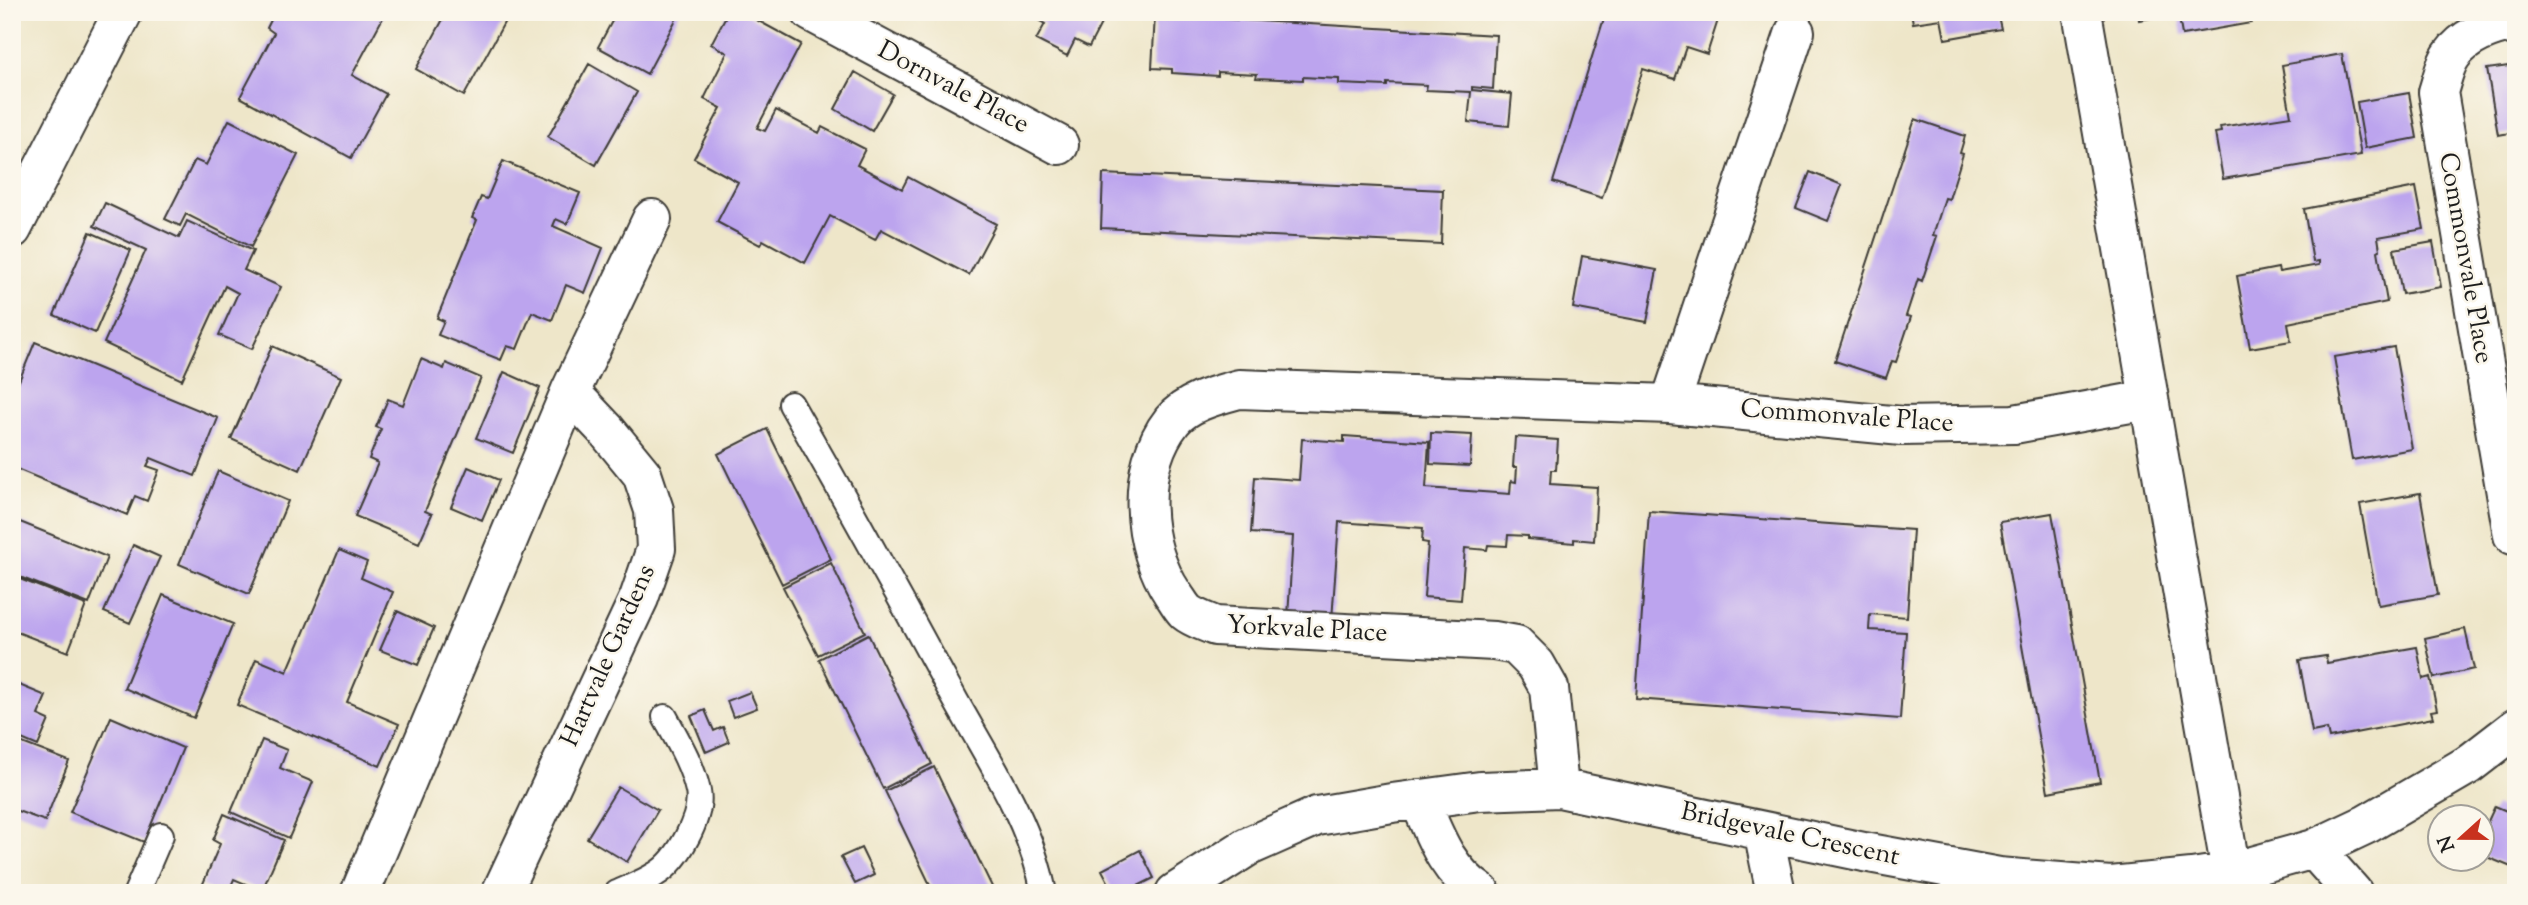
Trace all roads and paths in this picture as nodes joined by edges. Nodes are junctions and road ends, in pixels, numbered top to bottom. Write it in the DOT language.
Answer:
graph roads {
  1 [pos="123,12"];
  2 [pos="811,12"];
  3 [pos="2082,12"];
  4 [pos="2516,22"];
  5 [pos="1795,32"];
  6 [pos="1059,145"];
  7 [pos="652,219"];
  8 [pos="12,229"];
  9 [pos="1239,389"];
  10 [pos="569,392"];
  11 [pos="2147,400"];
  12 [pos="791,404"];
  13 [pos="1670,404"];
  14 [pos="2513,535"];
  15 [pos="665,717"];
  16 [pos="2516,728"];
  17 [pos="1559,788"];
  18 [pos="1419,799"];
  19 [pos="1763,831"];
  20 [pos="161,835"];
  21 [pos="2314,849"];
  22 [pos="1905,859"];
  23 [pos="2231,872"];
  24 [pos="136,893"];
  25 [pos="360,893"];
  26 [pos="501,893"];
  27 [pos="617,893"];
  28 [pos="1044,893"];
  29 [pos="1175,893"];
  30 [pos="1481,893"];
  31 [pos="1776,893"];
  32 [pos="1940,893"];
  33 [pos="2353,893"];
  1 -- 8 [label="street"];
  2 -- 6 [label="street, Dornvale Place"];
  3 -- 11 [label="street"];
  4 -- 14 [label="street, Commonvale Place"];
  5 -- 13 [label="street"];
  7 -- 10 [label="street"];
  9 -- 13 [label="street, Commonvale Place"];
  9 -- 17 [label="street, Yorkvale Place"];
  10 -- 25 [label="street"];
  10 -- 26 [label="street, Hartvale Gardens"];
  11 -- 13 [label="street, Commonvale Place"];
  11 -- 23 [label="street"];
  12 -- 28 [label="lane"];
  15 -- 27 [label="lane"];
  16 -- 21 [label="street, Bridgevale Crescent"];
  17 -- 18 [label="street, Bridgevale Crescent"];
  17 -- 19 [label="street, Bridgevale Crescent"];
  18 -- 29 [label="street, Bridgevale Crescent"];
  18 -- 30 [label="street"];
  19 -- 22 [label="street, Bridgevale Crescent"];
  19 -- 31 [label="street"];
  20 -- 24 [label="lane"];
  21 -- 23 [label="street, Bridgevale Crescent"];
  21 -- 33 [label="street"];
  22 -- 23 [label="street, Bridgevale Crescent"];
  22 -- 32 [label="street"];
}
